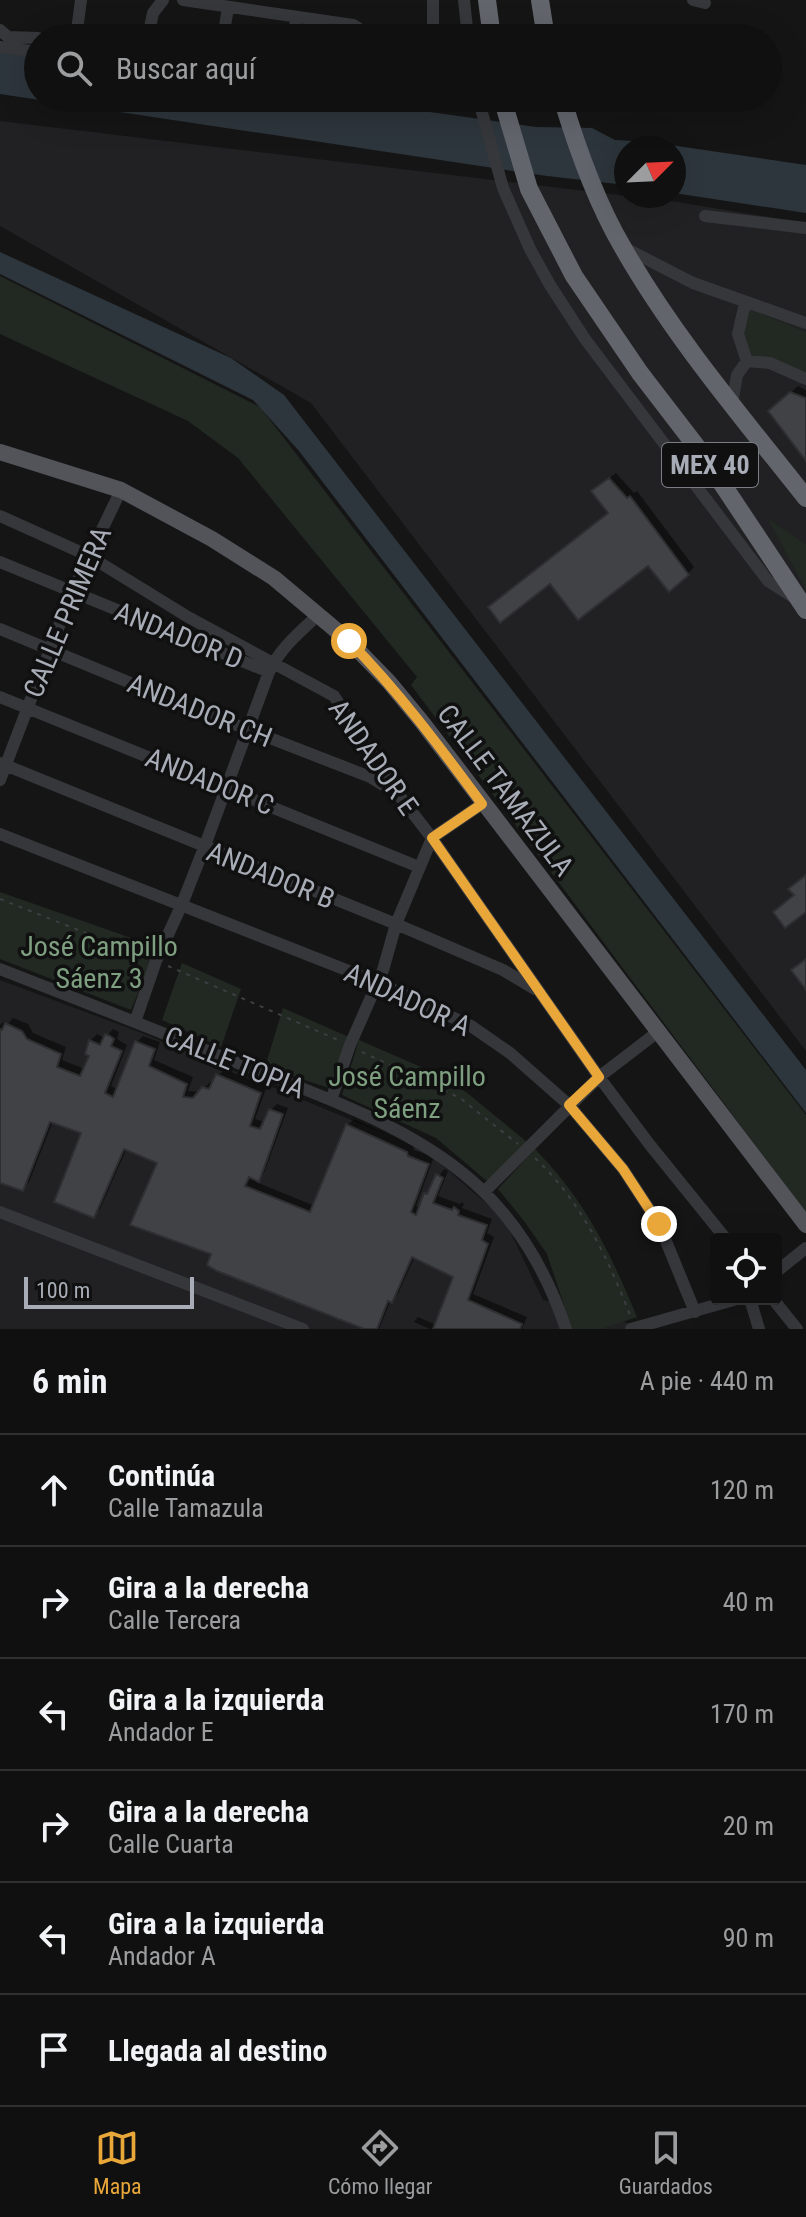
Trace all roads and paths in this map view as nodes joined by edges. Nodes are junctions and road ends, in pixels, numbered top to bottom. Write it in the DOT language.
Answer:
graph roads {
  1 [pos="81,0"];
  2 [pos="163,0"];
  3 [pos="183,0"];
  4 [pos="433,0"];
  5 [pos="464,0"];
  6 [pos="487,0"];
  7 [pos="540,0"];
  8 [pos="228,8"];
  9 [pos="296,18"];
  10 [pos="78,24"];
  11 [pos="151,24"];
  12 [pos="225,24"];
  13 [pos="295,24"];
  14 [pos="345,24"];
  15 [pos="433,24"];
  16 [pos="467,24"];
  17 [pos="490,24"];
  18 [pos="544,24"];
  19 [pos="0,30"];
  20 [pos="24,38"];
  21 [pos="0,47"];
  22 [pos="24,50"];
  23 [pos="481,112"];
  24 [pos="505,112"];
  25 [pos="566,112"];
  26 [pos="705,216"];
  27 [pos="806,228"];
  28 [pos="621,246"];
  29 [pos="745,303"];
  30 [pos="806,323"];
  31 [pos="747,361"];
  32 [pos="806,379"];
  33 [pos="732,404"];
  34 [pos="0,452"];
  35 [pos="0,461"];
  36 [pos="38,464"];
  37 [pos="121,490"];
  38 [pos="806,498"];
  39 [pos="0,516"];
  40 [pos="89,556"];
  41 [pos="0,562"];
  42 [pos="72,592"];
  43 [pos="803,606"];
  44 [pos="319,614"];
  45 [pos="188,617"];
  46 [pos="0,629"];
  47 [pos="179,635"];
  48 [pos="52,649"];
  49 [pos="271,667"];
  50 [pos="0,697"];
  51 [pos="27,707"];
  52 [pos="247,729"];
  53 [pos="3,764"];
  54 [pos="0,780"];
  55 [pos="226,787"];
  56 [pos="398,794"];
  57 [pos="482,804"];
  58 [pos="0,834"];
  59 [pos="432,838"];
  60 [pos="204,848"];
  61 [pos="419,867"];
  62 [pos="182,904"];
  63 [pos="396,924"];
  64 [pos="0,969"];
  65 [pos="377,982"];
  66 [pos="540,992"];
  67 [pos="135,1022"];
  68 [pos="659,1031"];
  69 [pos="599,1077"];
  70 [pos="331,1100"];
  71 [pos="569,1105"];
  72 [pos="484,1192"];
  73 [pos="0,1212"];
  74 [pos="806,1225"];
  75 [pos="721,1233"];
  76 [pos="806,1248"];
  77 [pos="782,1267"];
  78 [pos="723,1305"];
  79 [pos="752,1305"];
  80 [pos="778,1305"];
  81 [pos="689,1319"];
  82 [pos="303,1329"];
  83 [pos="566,1329"];
  84 [pos="631,1329"];
  85 [pos="759,1329"];
  86 [pos="797,1329"];
  1 -- 10 [label="street"];
  2 -- 11 [label="street"];
  3 -- 8 [label="street"];
  4 -- 15 [label="street"];
  5 -- 16 [label="street"];
  6 -- 17 [label="highway"];
  7 -- 18 [label="highway"];
  8 -- 9 [label="street"];
  8 -- 12 [label="street"];
  9 -- 13 [label="street"];
  9 -- 14 [label="street"];
  19 -- 20 [label="street"];
  21 -- 22 [label="street"];
  23 -- 43 [label="street"];
  24 -- 43 [label="highway, MEX 40"];
  25 -- 28 [label="highway, MEX 40"];
  26 -- 27 [label="street"];
  28 -- 29 [label="street"];
  28 -- 33 [label="highway, MEX 40"];
  29 -- 30 [label="street"];
  29 -- 31 [label="street"];
  31 -- 32 [label="street"];
  31 -- 33 [label="street"];
  33 -- 38 [label="highway, MEX 40"];
  34 -- 36 [label="main road"];
  35 -- 36 [label="main road"];
  36 -- 37 [label="main road, CALLE TAMAZULA"];
  37 -- 40 [label="street, CALLE PRIMERA"];
  37 -- 44 [label="main road, CALLE TAMAZULA"];
  39 -- 40 [label="street, ANDADOR E"];
  40 -- 42 [label="street, CALLE PRIMERA"];
  40 -- 45 [label="street, ANDADOR E"];
  41 -- 42 [label="street, ANDADOR D"];
  42 -- 47 [label="street, ANDADOR D"];
  42 -- 48 [label="street, CALLE PRIMERA"];
  44 -- 49 [label="street"];
  44 -- 57 [label="main road, CALLE TAMAZULA"];
  45 -- 47 [label="street"];
  45 -- 49 [label="street, ANDADOR E"];
  46 -- 48 [label="street, ANDADOR CH"];
  47 -- 49 [label="street, ANDADOR D"];
  48 -- 51 [label="street, CALLE PRIMERA"];
  48 -- 52 [label="street, ANDADOR CH"];
  49 -- 52 [label="street"];
  49 -- 56 [label="street, ANDADOR E"];
  50 -- 51 [label="street, ANDADOR C"];
  51 -- 53 [label="street, CALLE PRIMERA"];
  51 -- 55 [label="street, ANDADOR C"];
  52 -- 55 [label="street"];
  52 -- 56 [label="street, ANDADOR CH"];
  53 -- 54 [label="street, CALLE PRIMERA"];
  53 -- 60 [label="street, ANDADOR B"];
  55 -- 60 [label="street"];
  55 -- 61 [label="street, ANDADOR C"];
  56 -- 59 [label="street, ANDADOR E"];
  57 -- 59 [label="street"];
  57 -- 68 [label="main road, CALLE TAMAZULA"];
  58 -- 62 [label="street, ANDADOR A"];
  59 -- 61 [label="street"];
  59 -- 66 [label="street, ANDADOR E"];
  60 -- 62 [label="street"];
  60 -- 63 [label="street, ANDADOR B"];
  61 -- 63 [label="street"];
  62 -- 65 [label="street, ANDADOR A"];
  62 -- 67 [label="street"];
  63 -- 65 [label="street"];
  63 -- 66 [label="street, ANDADOR B"];
  64 -- 67 [label="street, CALLE TOPIA"];
  65 -- 70 [label="street"];
  65 -- 71 [label="street, ANDADOR A"];
  66 -- 69 [label="street, ANDADOR E"];
  67 -- 70 [label="street, CALLE TOPIA"];
  68 -- 69 [label="street"];
  68 -- 74 [label="main road, CALLE TAMAZULA"];
  69 -- 71 [label="street"];
  69 -- 75 [label="street, ANDADOR E"];
  70 -- 72 [label="street, CALLE TOPIA"];
  71 -- 72 [label="street"];
  71 -- 81 [label="street, ANDADOR A"];
  72 -- 83 [label="street, CALLE TOPIA"];
  73 -- 82 [label="street"];
  76 -- 77 [label="street"];
  78 -- 81 [label="street"];
  79 -- 85 [label="street"];
  80 -- 86 [label="street"];
  81 -- 84 [label="street"];
}
